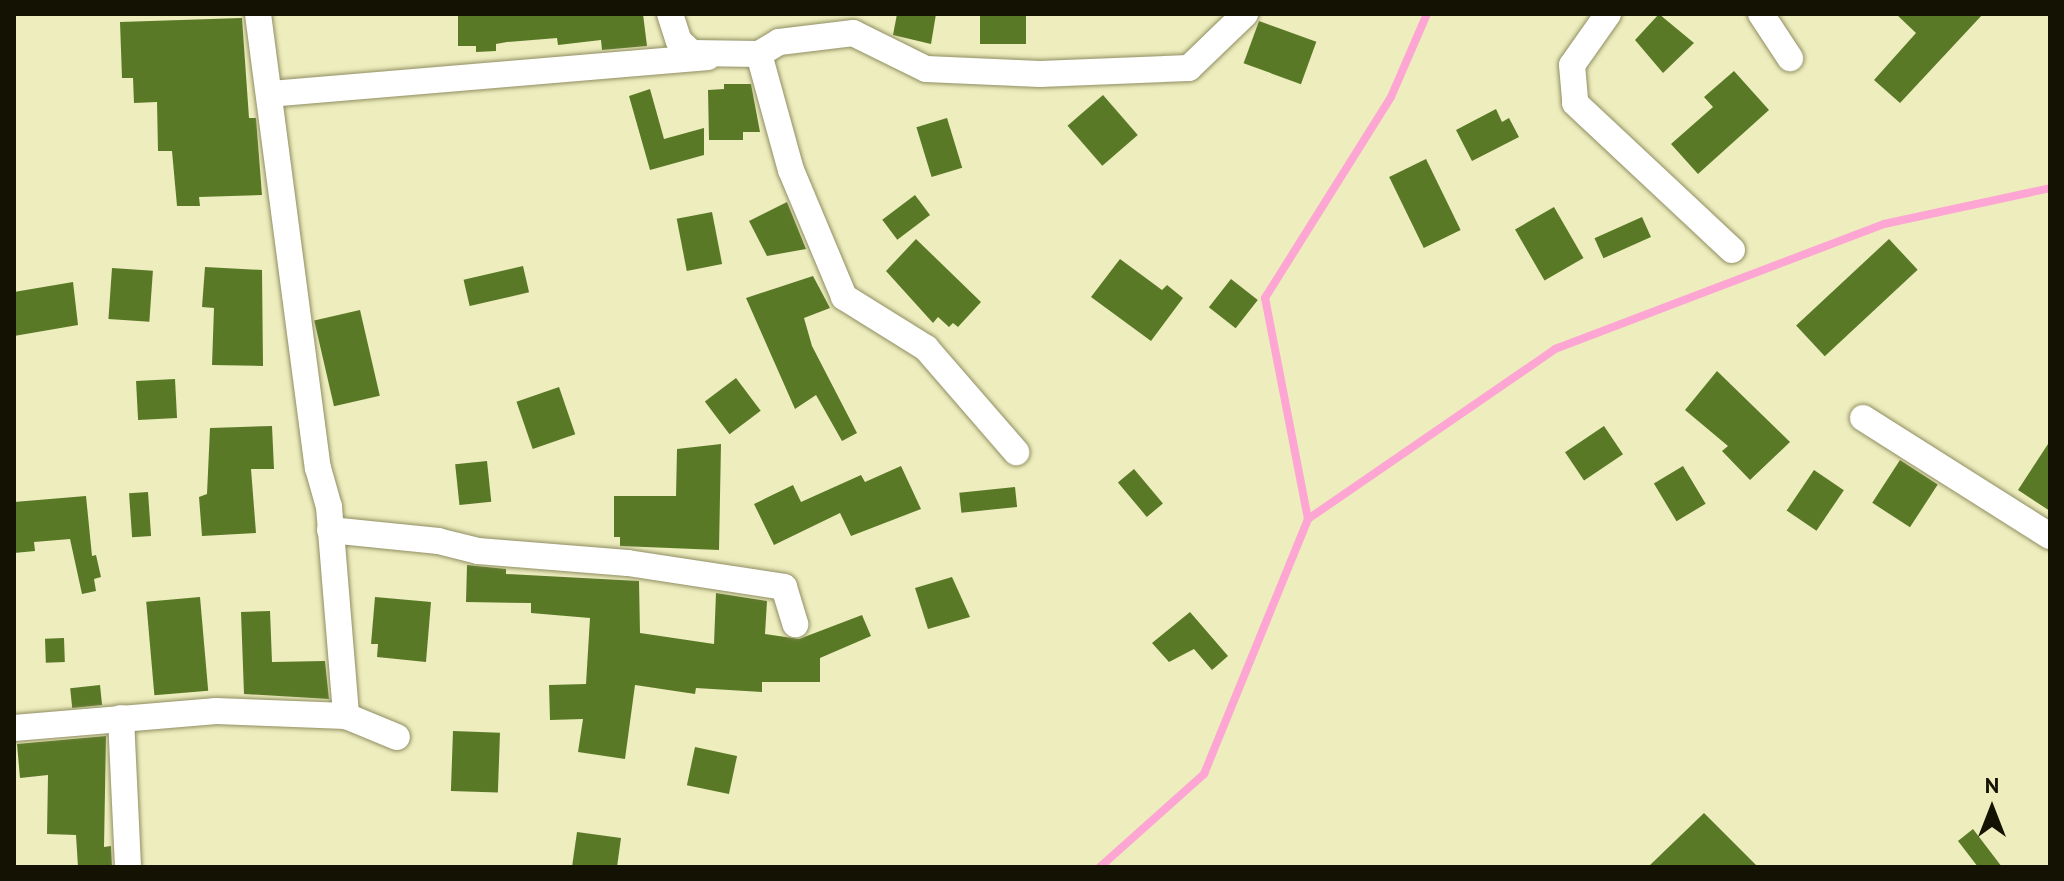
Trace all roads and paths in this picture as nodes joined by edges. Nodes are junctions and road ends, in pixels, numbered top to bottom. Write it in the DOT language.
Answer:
graph roads {
  1 [pos="258,14"];
  2 [pos="670,14"];
  3 [pos="1245,14"];
  4 [pos="1608,14"];
  5 [pos="1761,14"];
  6 [pos="759,54"];
  7 [pos="713,57"];
  8 [pos="1790,58"];
  9 [pos="269,94"];
  10 [pos="1732,250"];
  11 [pos="1863,418"];
  12 [pos="1016,452"];
  13 [pos="330,530"];
  14 [pos="2050,536"];
  15 [pos="795,624"];
  16 [pos="346,716"];
  17 [pos="121,718"];
  18 [pos="14,728"];
  19 [pos="397,737"];
  20 [pos="128,867"];
  1 -- 9 [label="street"];
  2 -- 7 [label="street"];
  3 -- 6 [label="street"];
  4 -- 10 [label="street"];
  5 -- 8 [label="street"];
  6 -- 7 [label="street"];
  6 -- 12 [label="street"];
  7 -- 9 [label="street"];
  9 -- 13 [label="street"];
  11 -- 14 [label="street"];
  13 -- 15 [label="street"];
  13 -- 16 [label="street"];
  16 -- 17 [label="street"];
  16 -- 19 [label="street"];
  17 -- 18 [label="street"];
  17 -- 20 [label="street"];
}
